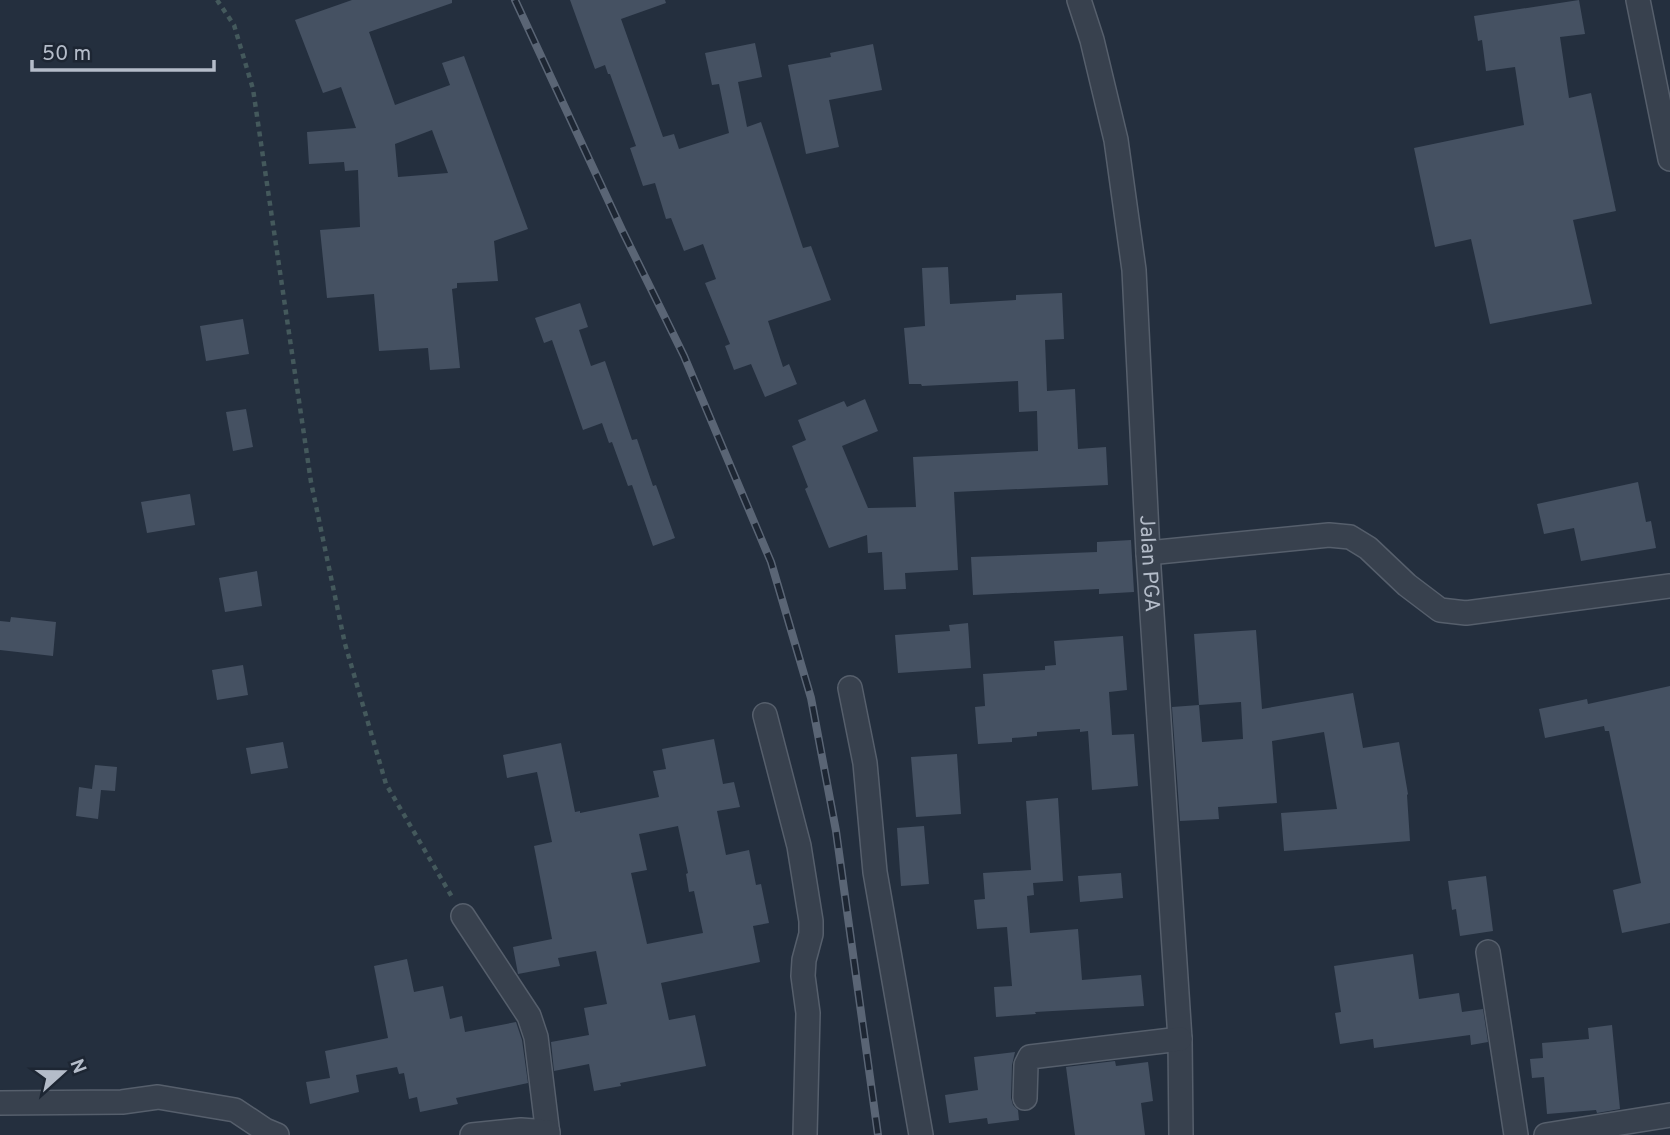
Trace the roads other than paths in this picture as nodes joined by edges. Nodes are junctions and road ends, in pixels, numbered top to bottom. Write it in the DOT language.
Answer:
graph roads {
  1 [pos="1079,0"];
  2 [pos="1637,0"];
  3 [pos="1670,159"];
  4 [pos="1147,553"];
  5 [pos="1670,586"];
  6 [pos="850,688"];
  7 [pos="765,715"];
  8 [pos="463,916"];
  9 [pos="1489,952"];
  10 [pos="1180,1038"];
  11 [pos="1025,1098"];
  12 [pos="0,1103"];
  13 [pos="1670,1115"];
  14 [pos="548,1134"];
  15 [pos="277,1135"];
  16 [pos="472,1135"];
  17 [pos="805,1135"];
  18 [pos="921,1135"];
  19 [pos="1181,1135"];
  20 [pos="1517,1135"];
  21 [pos="1546,1135"];
  1 -- 4 [label="street, Jalan PGA"];
  2 -- 3 [label="street"];
  4 -- 5 [label="street"];
  4 -- 10 [label="street, Jalan PGA"];
  6 -- 18 [label="street"];
  7 -- 17 [label="street"];
  8 -- 14 [label="street"];
  9 -- 20 [label="street"];
  10 -- 11 [label="street"];
  10 -- 19 [label="street, Jalan PGA"];
  12 -- 15 [label="street"];
  13 -- 21 [label="street"];
  14 -- 16 [label="street"];
}
